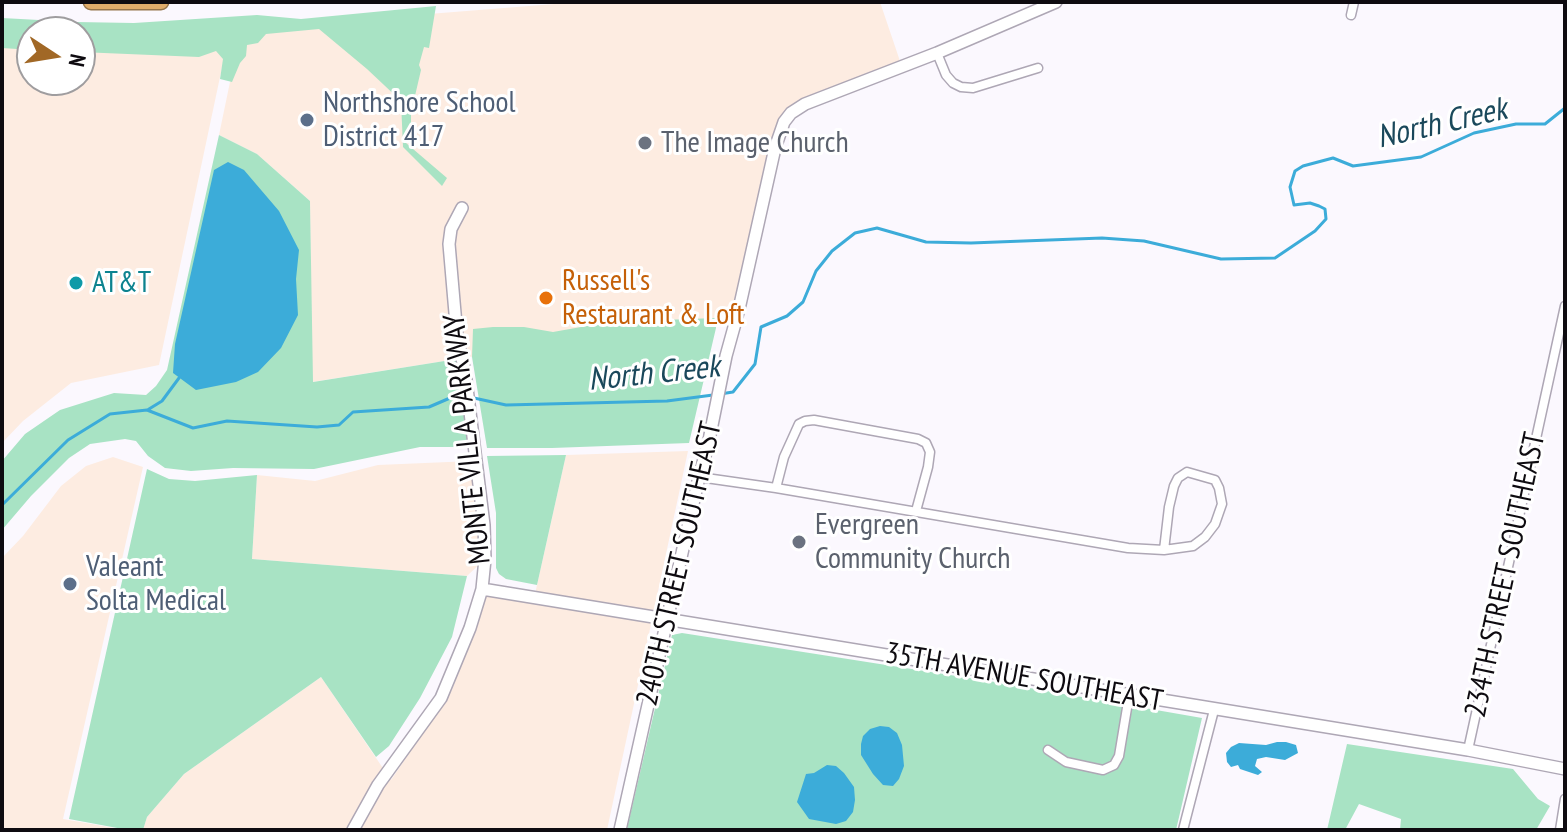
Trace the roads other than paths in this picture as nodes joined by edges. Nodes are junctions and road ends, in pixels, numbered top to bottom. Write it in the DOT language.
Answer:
graph roads {
  1 [pos="91,2"];
  2 [pos="161,2"];
  3 [pos="1056,2"];
  4 [pos="1354,2"];
  5 [pos="1351,15"];
  6 [pos="937,53"];
  7 [pos="1038,68"];
  8 [pos="462,208"];
  9 [pos="1565,306"];
  10 [pos="699,477"];
  11 [pos="776,488"];
  12 [pos="916,511"];
  13 [pos="1164,550"];
  14 [pos="482,589"];
  15 [pos="669,618"];
  16 [pos="1129,696"];
  17 [pos="1214,710"];
  18 [pos="1048,750"];
  19 [pos="1468,750"];
  20 [pos="1565,769"];
  21 [pos="1565,799"];
  22 [pos="353,830"];
  23 [pos="620,830"];
  24 [pos="1183,830"];
  25 [pos="1560,830"];
  1 -- 2 [label="highway"];
  3 -- 6 [label="street"];
  4 -- 5 [label="street"];
  6 -- 7 [label="street"];
  6 -- 10 [label="street, 240TH STREET SOUTHEAST"];
  8 -- 14 [label="street, MONTE VILLA PARKWAY"];
  9 -- 19 [label="street, 234TH STREET SOUTHEAST"];
  10 -- 11 [label="street"];
  10 -- 15 [label="street, 240TH STREET SOUTHEAST"];
  11 -- 12 [label="street"];
  11 -- 12 [label="street"];
  12 -- 13 [label="street"];
  13 -- 13 [label="street"];
  14 -- 15 [label="street, 35TH AVENUE SOUTHEAST"];
  14 -- 22 [label="street, MONTE VILLA PARKWAY"];
  15 -- 16 [label="street, 35TH AVENUE SOUTHEAST"];
  15 -- 23 [label="street, 240TH STREET SOUTHEAST"];
  16 -- 17 [label="street, 35TH AVENUE SOUTHEAST"];
  16 -- 18 [label="street"];
  17 -- 19 [label="street, 35TH AVENUE SOUTHEAST"];
  17 -- 24 [label="street"];
  19 -- 20 [label="street, 35TH AVENUE SOUTHEAST"];
  21 -- 25 [label="street"];
}
